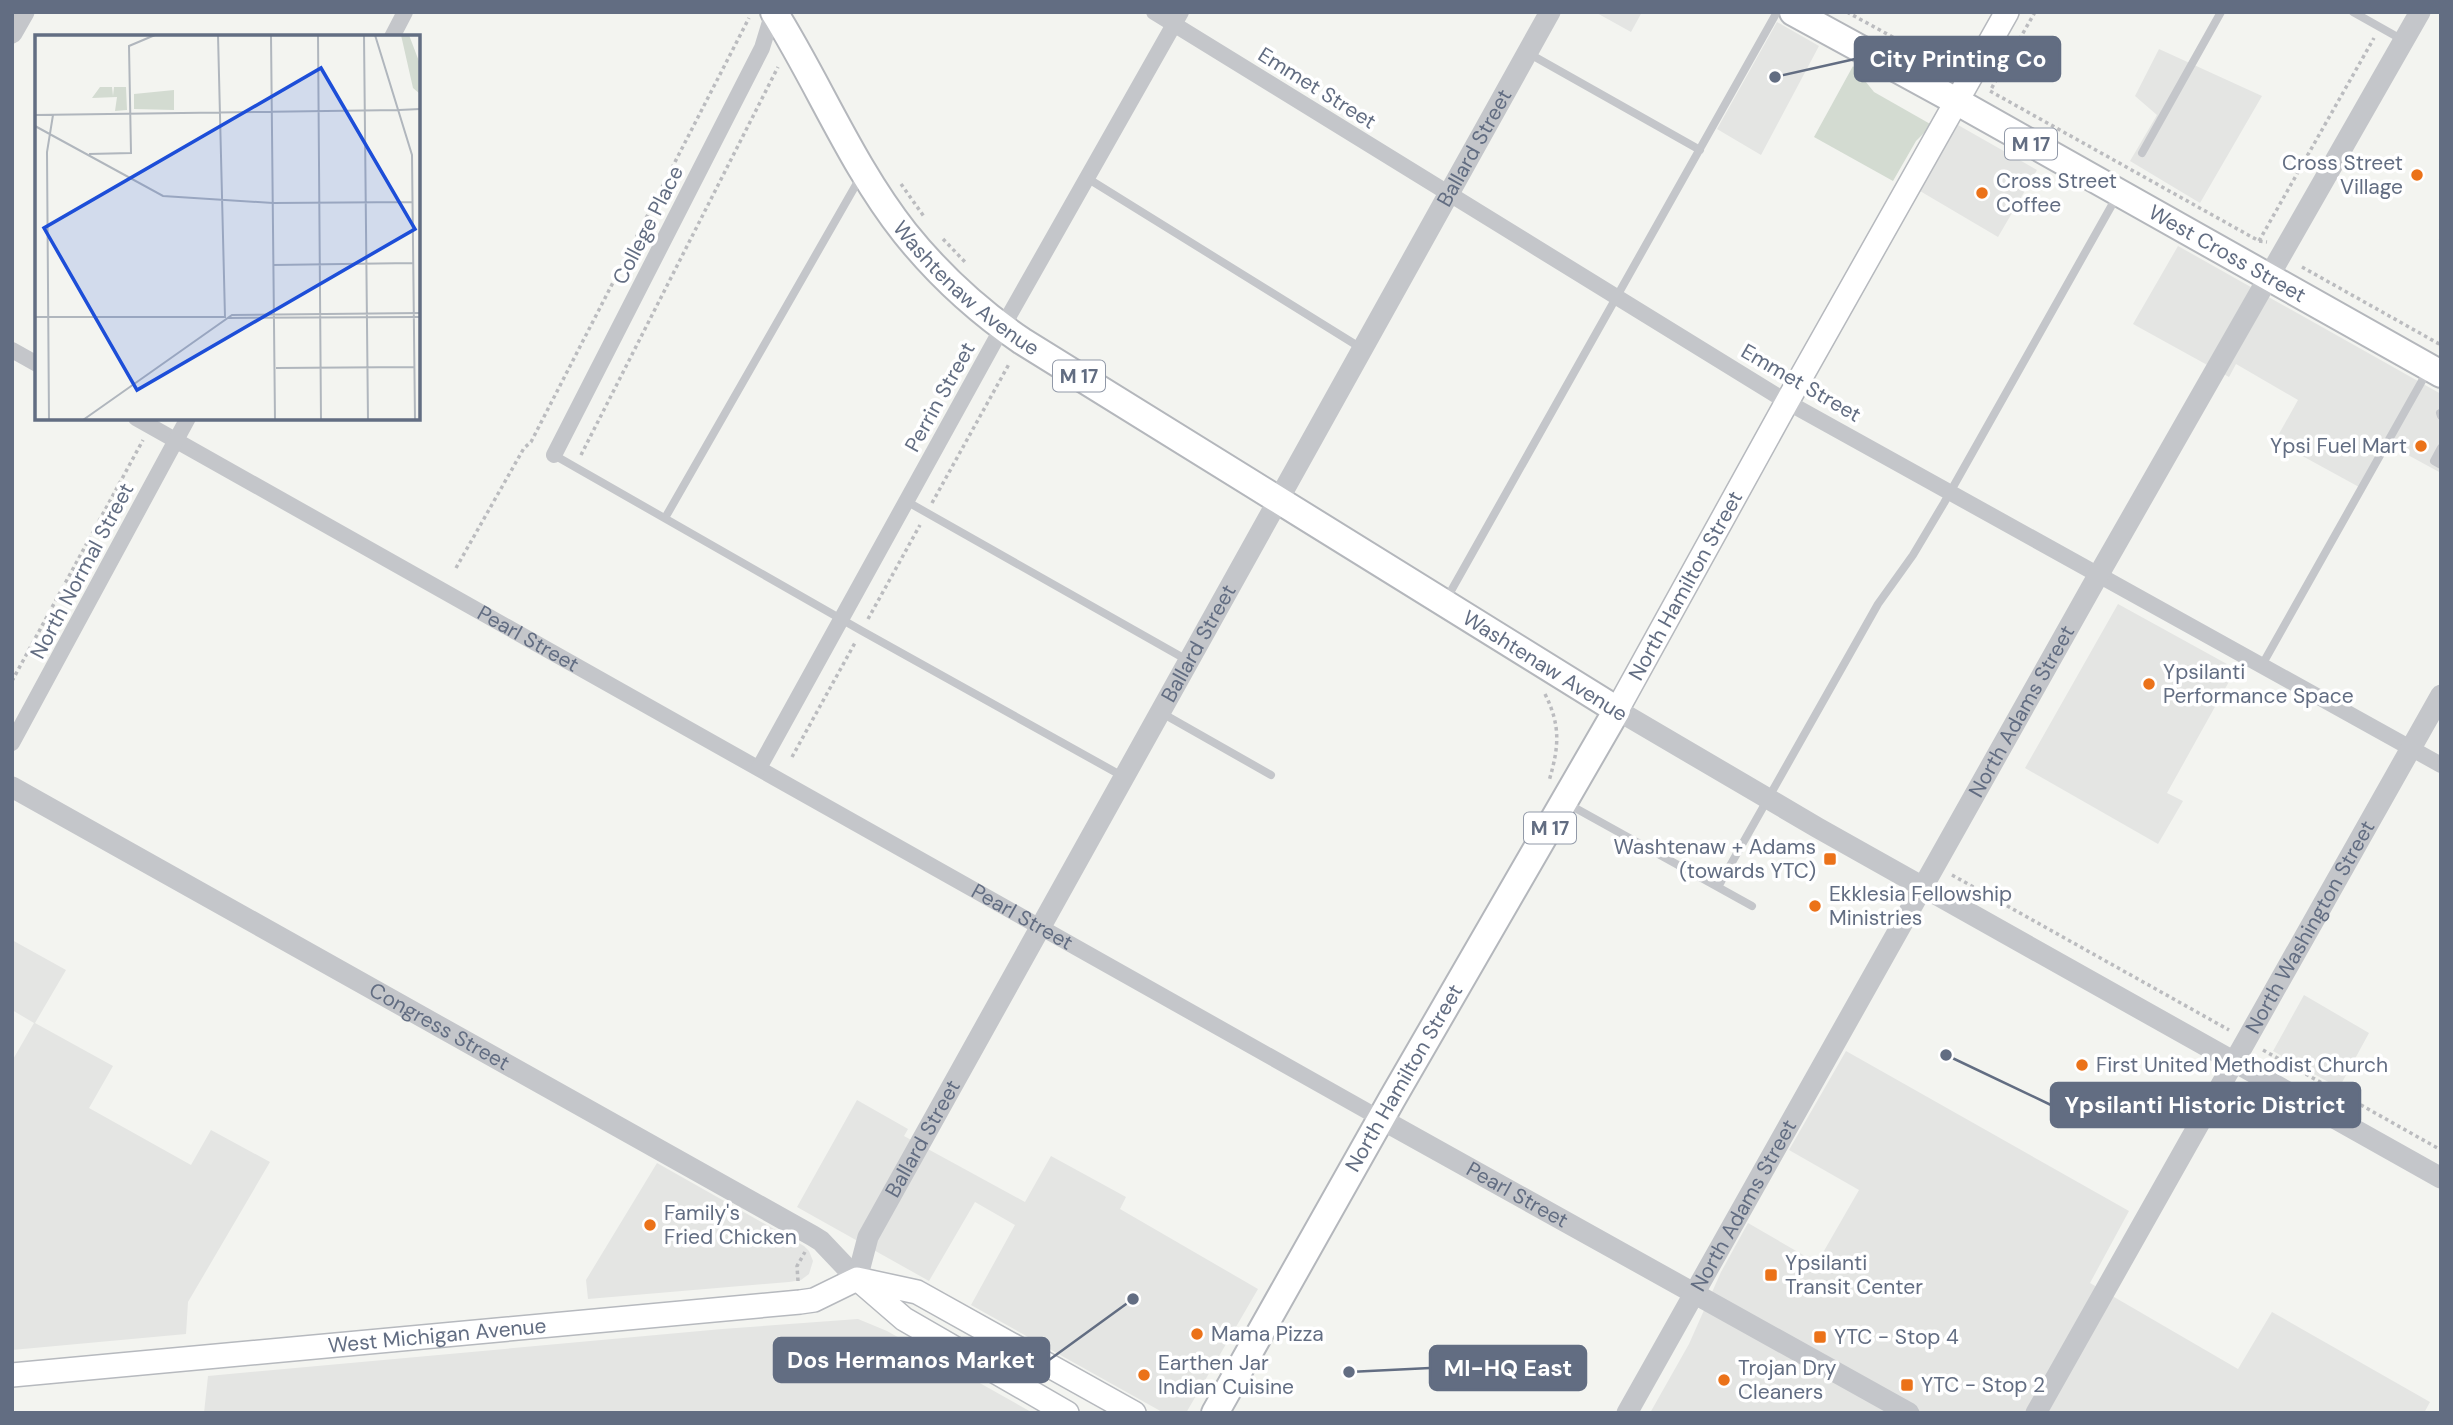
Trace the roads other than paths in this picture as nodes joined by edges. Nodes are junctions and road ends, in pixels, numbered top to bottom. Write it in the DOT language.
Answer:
graph roads {
  1 [pos="24,12"];
  2 [pos="405,12"];
  3 [pos="1154,12"];
  4 [pos="1550,12"];
  5 [pos="1777,12"];
  6 [pos="1793,12"];
  7 [pos="2007,12"];
  8 [pos="2221,12"];
  9 [pos="2354,12"];
  10 [pos="2420,12"];
  11 [pos="766,14"];
  12 [pos="1177,18"];
  13 [pos="12,33"];
  14 [pos="393,35"];
  15 [pos="2404,40"];
  16 [pos="1528,53"];
  17 [pos="1956,101"];
  18 [pos="1700,150"];
  19 [pos="2142,153"];
  20 [pos="864,171"];
  21 [pos="1087,178"];
  22 [pos="1448,194"];
  23 [pos="2118,194"];
  24 [pos="2269,277"];
  25 [pos="1618,297"];
  26 [pos="1002,328"];
  27 [pos="1363,349"];
  28 [pos="12,350"];
  29 [pos="2437,362"];
  30 [pos="35,363"];
  31 [pos="1787,402"];
  32 [pos="140,420"];
  33 [pos="187,420"];
  34 [pos="177,440"];
  35 [pos="2441,448"];
  36 [pos="554,454"];
  37 [pos="2441,466"];
  38 [pos="1950,492"];
  39 [pos="1278,500"];
  40 [pos="906,501"];
  41 [pos="665,518"];
  42 [pos="2099,574"];
  43 [pos="1444,604"];
  44 [pos="841,619"];
  45 [pos="1188,662"];
  46 [pos="2262,665"];
  47 [pos="2441,695"];
  48 [pos="1617,710"];
  49 [pos="1160,712"];
  50 [pos="12,743"];
  51 [pos="2411,748"];
  52 [pos="2441,765"];
  53 [pos="759,768"];
  54 [pos="1271,775"];
  55 [pos="1124,777"];
  56 [pos="12,788"];
  57 [pos="1556,795"];
  58 [pos="1768,799"];
  59 [pos="1718,887"];
  60 [pos="1923,888"];
  61 [pos="1752,906"];
  62 [pos="1040,928"];
  63 [pos="2234,1062"];
  64 [pos="1381,1119"];
  65 [pos="2441,1178"];
  66 [pos="857,1279"];
  67 [pos="1693,1293"];
  68 [pos="12,1375"];
  69 [pos="1067,1413"];
  70 [pos="1134,1413"];
  71 [pos="1215,1413"];
  72 [pos="1627,1413"];
  73 [pos="1909,1413"];
  74 [pos="2036,1413"];
  1 -- 13 [label="street"];
  2 -- 14 [label="street"];
  3 -- 12 [label="street, Emmet Street"];
  4 -- 16 [label="street, Ballard Street"];
  5 -- 18 [label="lane"];
  6 -- 17 [label="main road, West Cross Street / M 17"];
  7 -- 17 [label="main road, North Hamilton Street"];
  8 -- 19 [label="lane"];
  9 -- 15 [label="lane"];
  10 -- 15 [label="street, North Adams Street"];
  11 -- 20 [label="main road, Washtenaw Avenue / M 17"];
  11 -- 36 [label="street, College Place"];
  12 -- 21 [label="street, Perrin Street"];
  12 -- 22 [label="street, Emmet Street"];
  15 -- 24 [label="street, North Adams Street"];
  16 -- 18 [label="lane"];
  16 -- 22 [label="street, Ballard Street"];
  17 -- 23 [label="main road, West Cross Street / M 17"];
  17 -- 31 [label="main road, North Hamilton Street"];
  18 -- 25 [label="lane"];
  20 -- 26 [label="main road, Washtenaw Avenue / M 17"];
  20 -- 41 [label="lane"];
  21 -- 26 [label="street, Perrin Street"];
  21 -- 27 [label="lane"];
  22 -- 25 [label="street, Emmet Street"];
  22 -- 27 [label="street, Ballard Street"];
  23 -- 24 [label="main road, West Cross Street / M 17"];
  23 -- 38 [label="lane"];
  24 -- 29 [label="main road, West Cross Street / M 17"];
  24 -- 42 [label="street, North Adams Street"];
  25 -- 31 [label="street, Emmet Street"];
  25 -- 43 [label="lane"];
  26 -- 39 [label="main road, Washtenaw Avenue / M 17"];
  26 -- 40 [label="street, Perrin Street"];
  27 -- 39 [label="street, Ballard Street"];
  28 -- 30 [label="street"];
  29 -- 46 [label="lane"];
  31 -- 38 [label="street, Emmet Street"];
  31 -- 48 [label="main road, North Hamilton Street"];
  32 -- 34 [label="street, Pearl Street"];
  33 -- 34 [label="street, North Normal Street"];
  34 -- 50 [label="street, North Normal Street"];
  34 -- 53 [label="street, Pearl Street"];
  35 -- 37 [label="lane"];
  36 -- 41 [label="lane"];
  38 -- 42 [label="street, Emmet Street"];
  38 -- 58 [label="lane"];
  39 -- 43 [label="main road, Washtenaw Avenue / M 17"];
  39 -- 45 [label="street, Ballard Street"];
  40 -- 44 [label="street, Perrin Street"];
  40 -- 45 [label="lane"];
  41 -- 44 [label="lane"];
  42 -- 46 [label="street, Emmet Street"];
  42 -- 60 [label="street, North Adams Street"];
  43 -- 48 [label="main road, Washtenaw Avenue / M 17"];
  44 -- 53 [label="street, Perrin Street"];
  44 -- 55 [label="lane"];
  45 -- 49 [label="street, Ballard Street"];
  46 -- 51 [label="street, Emmet Street"];
  47 -- 51 [label="street, North Washington Street"];
  48 -- 57 [label="main road, North Hamilton Street / M 17"];
  48 -- 58 [label="street, Washtenaw Avenue"];
  49 -- 54 [label="lane"];
  49 -- 55 [label="street, Ballard Street"];
  51 -- 52 [label="street, Emmet Street"];
  51 -- 63 [label="street, North Washington Street"];
  53 -- 62 [label="street, Pearl Street"];
  55 -- 62 [label="street, Ballard Street"];
  56 -- 66 [label="street, Congress Street"];
  57 -- 59 [label="lane"];
  57 -- 64 [label="main road, North Hamilton Street / M 17"];
  58 -- 59 [label="lane"];
  58 -- 60 [label="street, Washtenaw Avenue"];
  59 -- 61 [label="lane"];
  60 -- 63 [label="street, Washtenaw Avenue"];
  60 -- 67 [label="street, North Adams Street"];
  62 -- 64 [label="street, Pearl Street"];
  62 -- 66 [label="street, Ballard Street"];
  63 -- 65 [label="street, Washtenaw Avenue"];
  63 -- 74 [label="street, North Washington Street"];
  64 -- 67 [label="street, Pearl Street"];
  64 -- 71 [label="main road, North Hamilton Street / M 17"];
  66 -- 68 [label="main road, West Michigan Avenue"];
  66 -- 69 [label="main road"];
  66 -- 70 [label="main road"];
  67 -- 72 [label="street, North Adams Street"];
  67 -- 73 [label="street, Pearl Street"];
}
